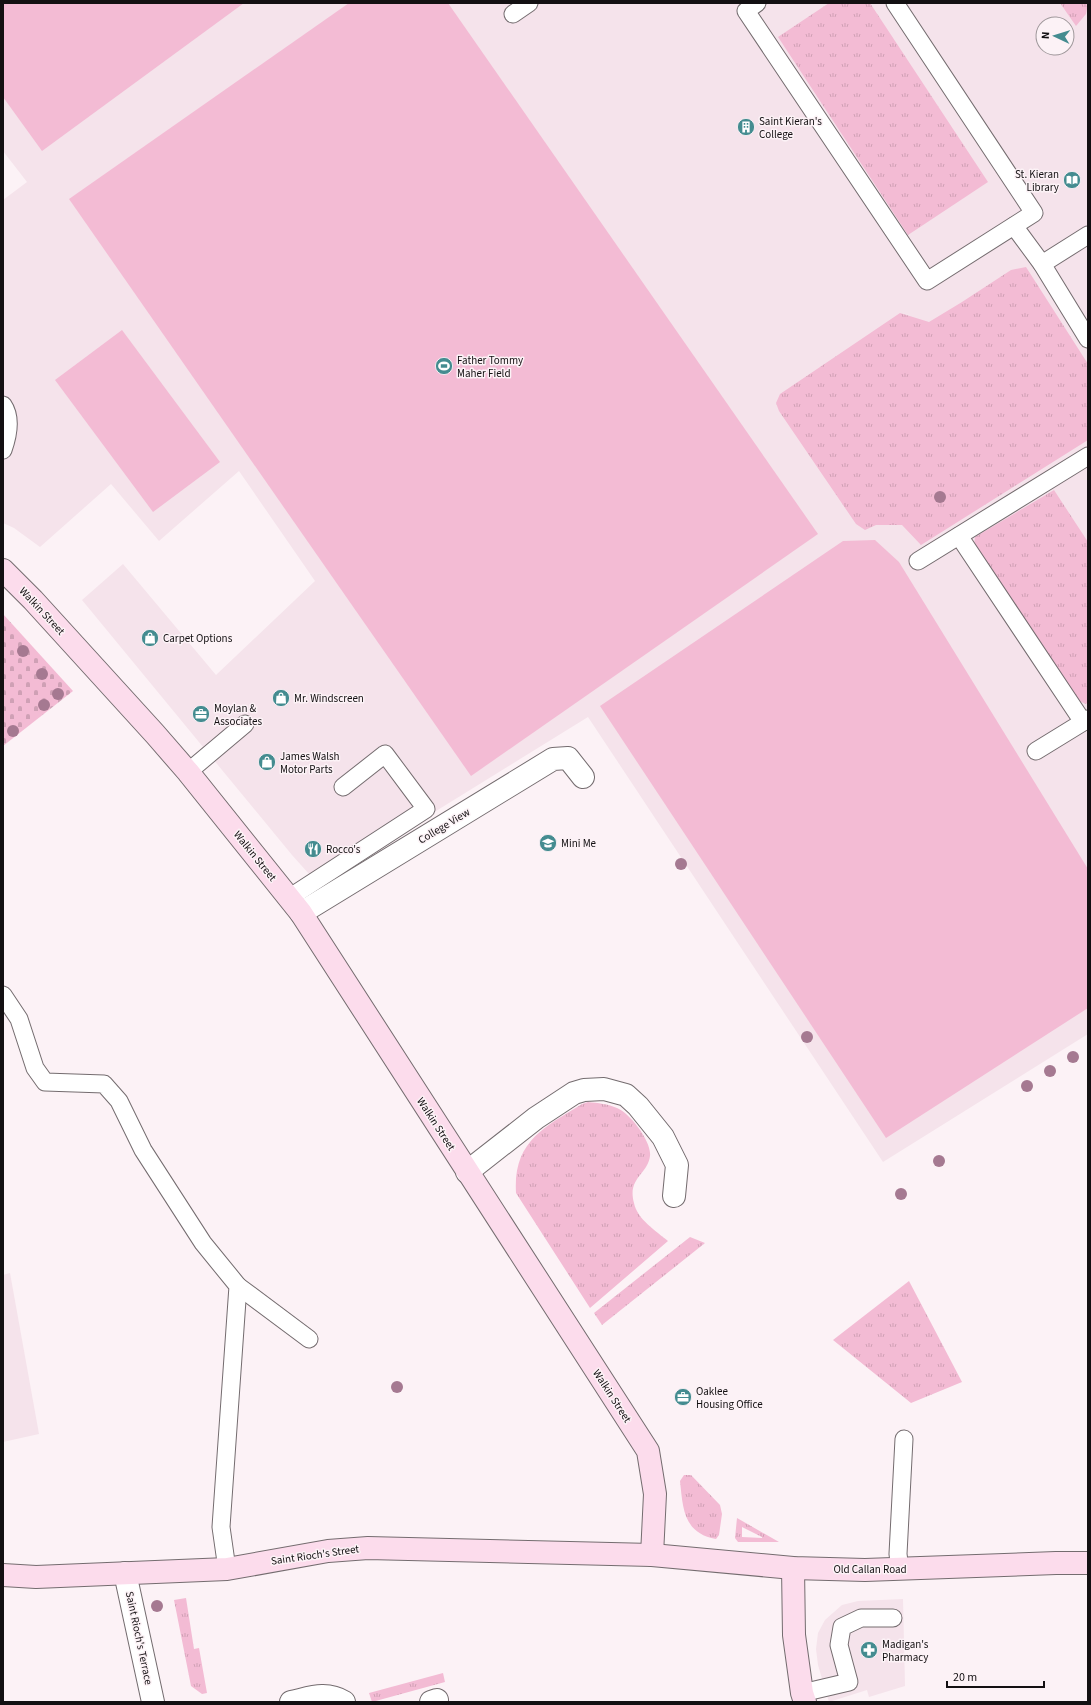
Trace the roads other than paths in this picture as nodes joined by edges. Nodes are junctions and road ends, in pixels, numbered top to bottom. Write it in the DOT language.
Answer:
graph roads {
  1 [pos="529,3"];
  2 [pos="757,3"];
  3 [pos="896,3"];
  4 [pos="513,14"];
  5 [pos="1014,226"];
  6 [pos="1088,235"];
  7 [pos="1042,264"];
  8 [pos="1088,339"];
  9 [pos="3,405"];
  10 [pos="3,450"];
  11 [pos="1088,456"];
  12 [pos="959,536"];
  13 [pos="918,561"];
  14 [pos="3,570"];
  15 [pos="1086,720"];
  16 [pos="245,724"];
  17 [pos="1036,751"];
  18 [pos="188,772"];
  19 [pos="583,777"];
  20 [pos="343,787"];
  21 [pos="295,905"];
  22 [pos="3,995"];
  23 [pos="467,1172"];
  24 [pos="674,1196"];
  25 [pos="238,1286"];
  26 [pos="309,1339"];
  27 [pos="904,1439"];
  28 [pos="652,1555"];
  29 [pos="1088,1563"];
  30 [pos="793,1568"];
  31 [pos="227,1569"];
  32 [pos="900,1569"];
  33 [pos="125,1573"];
  34 [pos="3,1575"];
  35 [pos="893,1618"];
  36 [pos="803,1698"];
  37 [pos="153,1702"];
  38 [pos="291,1702"];
  39 [pos="344,1702"];
  1 -- 4 [label="lane"];
  2 -- 5 [label="lane"];
  3 -- 5 [label="lane"];
  5 -- 7 [label="lane"];
  6 -- 7 [label="lane"];
  7 -- 8 [label="lane"];
  9 -- 10 [label="lane"];
  11 -- 12 [label="lane"];
  12 -- 13 [label="lane"];
  12 -- 15 [label="lane"];
  14 -- 18 [label="street, Walkin Street"];
  15 -- 17 [label="lane"];
  16 -- 18 [label="lane"];
  18 -- 21 [label="street, Walkin Street"];
  19 -- 21 [label="street, College View"];
  20 -- 21 [label="lane"];
  21 -- 23 [label="street, Walkin Street"];
  22 -- 25 [label="lane"];
  23 -- 24 [label="street"];
  23 -- 28 [label="street, Walkin Street"];
  25 -- 26 [label="lane"];
  25 -- 31 [label="lane"];
  27 -- 32 [label="lane"];
  28 -- 30 [label="street, Old Callan Road"];
  28 -- 31 [label="street, Saint Rioch's Street"];
  29 -- 32 [label="street, Old Callan Road"];
  30 -- 32 [label="street, Old Callan Road"];
  30 -- 36 [label="street"];
  31 -- 33 [label="street, Saint Rioch's Street"];
  33 -- 34 [label="street, Saint Rioch's Street"];
  33 -- 37 [label="street, Saint Rioch's Terrace"];
  35 -- 36 [label="lane"];
  38 -- 39 [label="street"];
}
